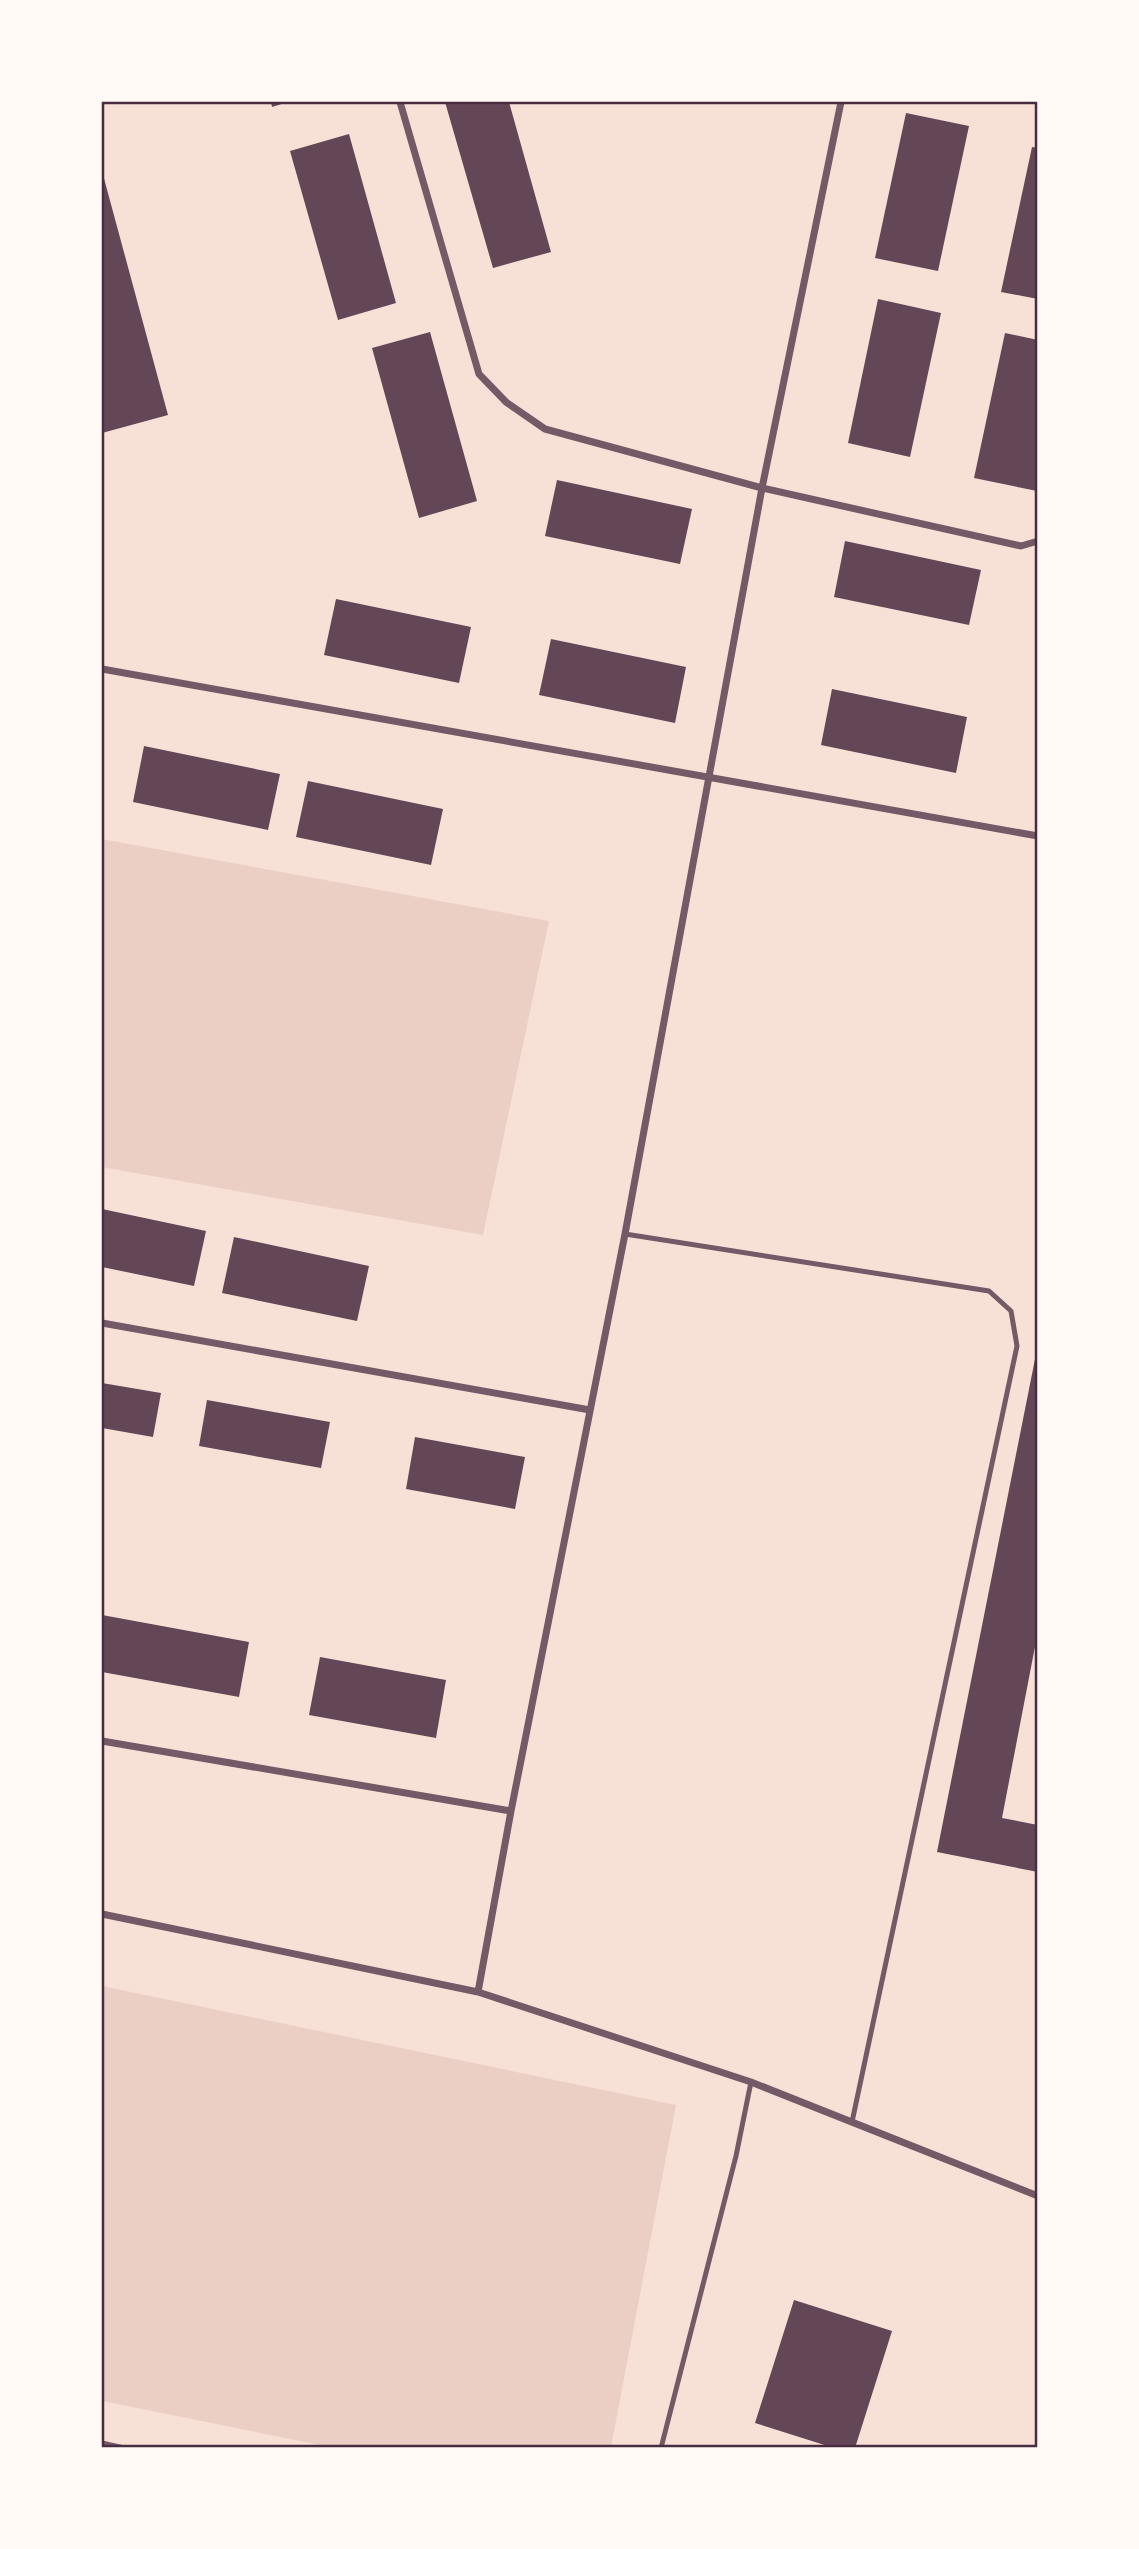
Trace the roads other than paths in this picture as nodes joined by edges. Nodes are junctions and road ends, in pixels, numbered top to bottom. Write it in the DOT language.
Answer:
graph roads {
  1 [pos="400,102"];
  2 [pos="841,102"];
  3 [pos="762,488"];
  4 [pos="1038,541"];
  5 [pos="102,669"];
  6 [pos="709,776"];
  7 [pos="1038,836"];
  8 [pos="625,1234"];
  9 [pos="102,1324"];
  10 [pos="590,1410"];
  11 [pos="102,1741"];
  12 [pos="511,1811"];
  13 [pos="102,1913"];
  14 [pos="478,1992"];
  15 [pos="751,2082"];
  16 [pos="852,2123"];
  17 [pos="1038,2196"];
  18 [pos="102,2443"];
  19 [pos="124,2448"];
  20 [pos="662,2448"];
  1 -- 3 [label="street"];
  2 -- 3 [label="street"];
  3 -- 4 [label="street"];
  3 -- 6 [label="street"];
  5 -- 6 [label="street"];
  6 -- 7 [label="street"];
  6 -- 8 [label="street"];
  8 -- 10 [label="street"];
  8 -- 16 [label="lane"];
  9 -- 10 [label="street"];
  10 -- 12 [label="street"];
  11 -- 12 [label="street"];
  12 -- 14 [label="street"];
  13 -- 14 [label="street"];
  14 -- 15 [label="street"];
  15 -- 16 [label="street"];
  15 -- 20 [label="lane"];
  16 -- 17 [label="street"];
  18 -- 19 [label="lane"];
}
